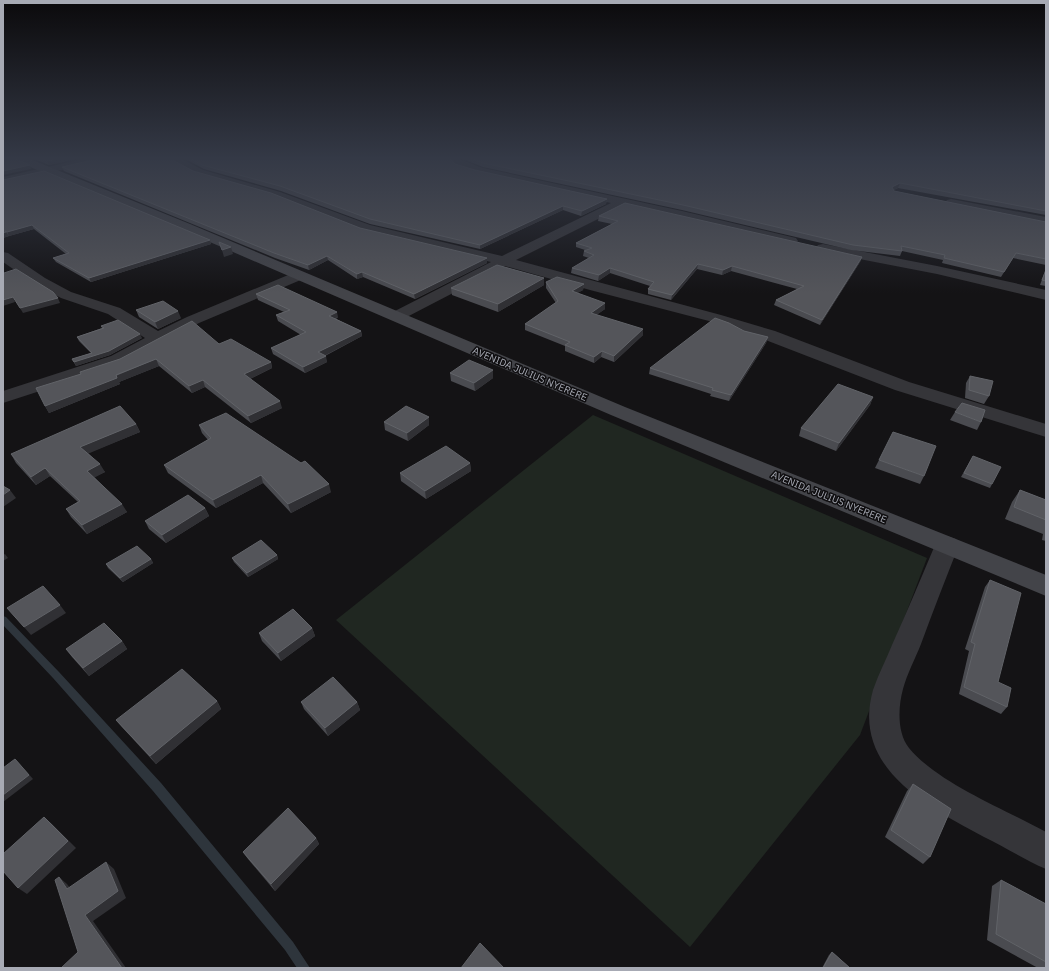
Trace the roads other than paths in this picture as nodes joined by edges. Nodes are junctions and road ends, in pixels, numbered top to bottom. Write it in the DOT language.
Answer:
graph roads {
  1 [pos="124,202"];
  2 [pos="298,202"];
  3 [pos="623,202"];
  4 [pos="624,202"];
  5 [pos="950,202"];
  6 [pos="1046,221"];
  7 [pos="3,256"];
  8 [pos="503,261"];
  9 [pos="298,276"];
  10 [pos="1046,295"];
  11 [pos="397,316"];
  12 [pos="157,338"];
  13 [pos="3,397"];
  14 [pos="1046,431"];
  15 [pos="947,545"];
  16 [pos="1046,586"];
  17 [pos="1046,851"];
  1 -- 9 [label="street, AVENIDA JULIUS NYERERE"];
  2 -- 8 [label="street"];
  3 -- 8 [label="street"];
  4 -- 10 [label="street"];
  5 -- 6 [label="street"];
  7 -- 12 [label="street"];
  8 -- 11 [label="street"];
  8 -- 14 [label="street"];
  9 -- 11 [label="street, AVENIDA JULIUS NYERERE"];
  9 -- 12 [label="street"];
  11 -- 15 [label="street, AVENIDA JULIUS NYERERE"];
  12 -- 13 [label="street"];
  15 -- 16 [label="street, AVENIDA JULIUS NYERERE"];
  15 -- 17 [label="street"];
}
